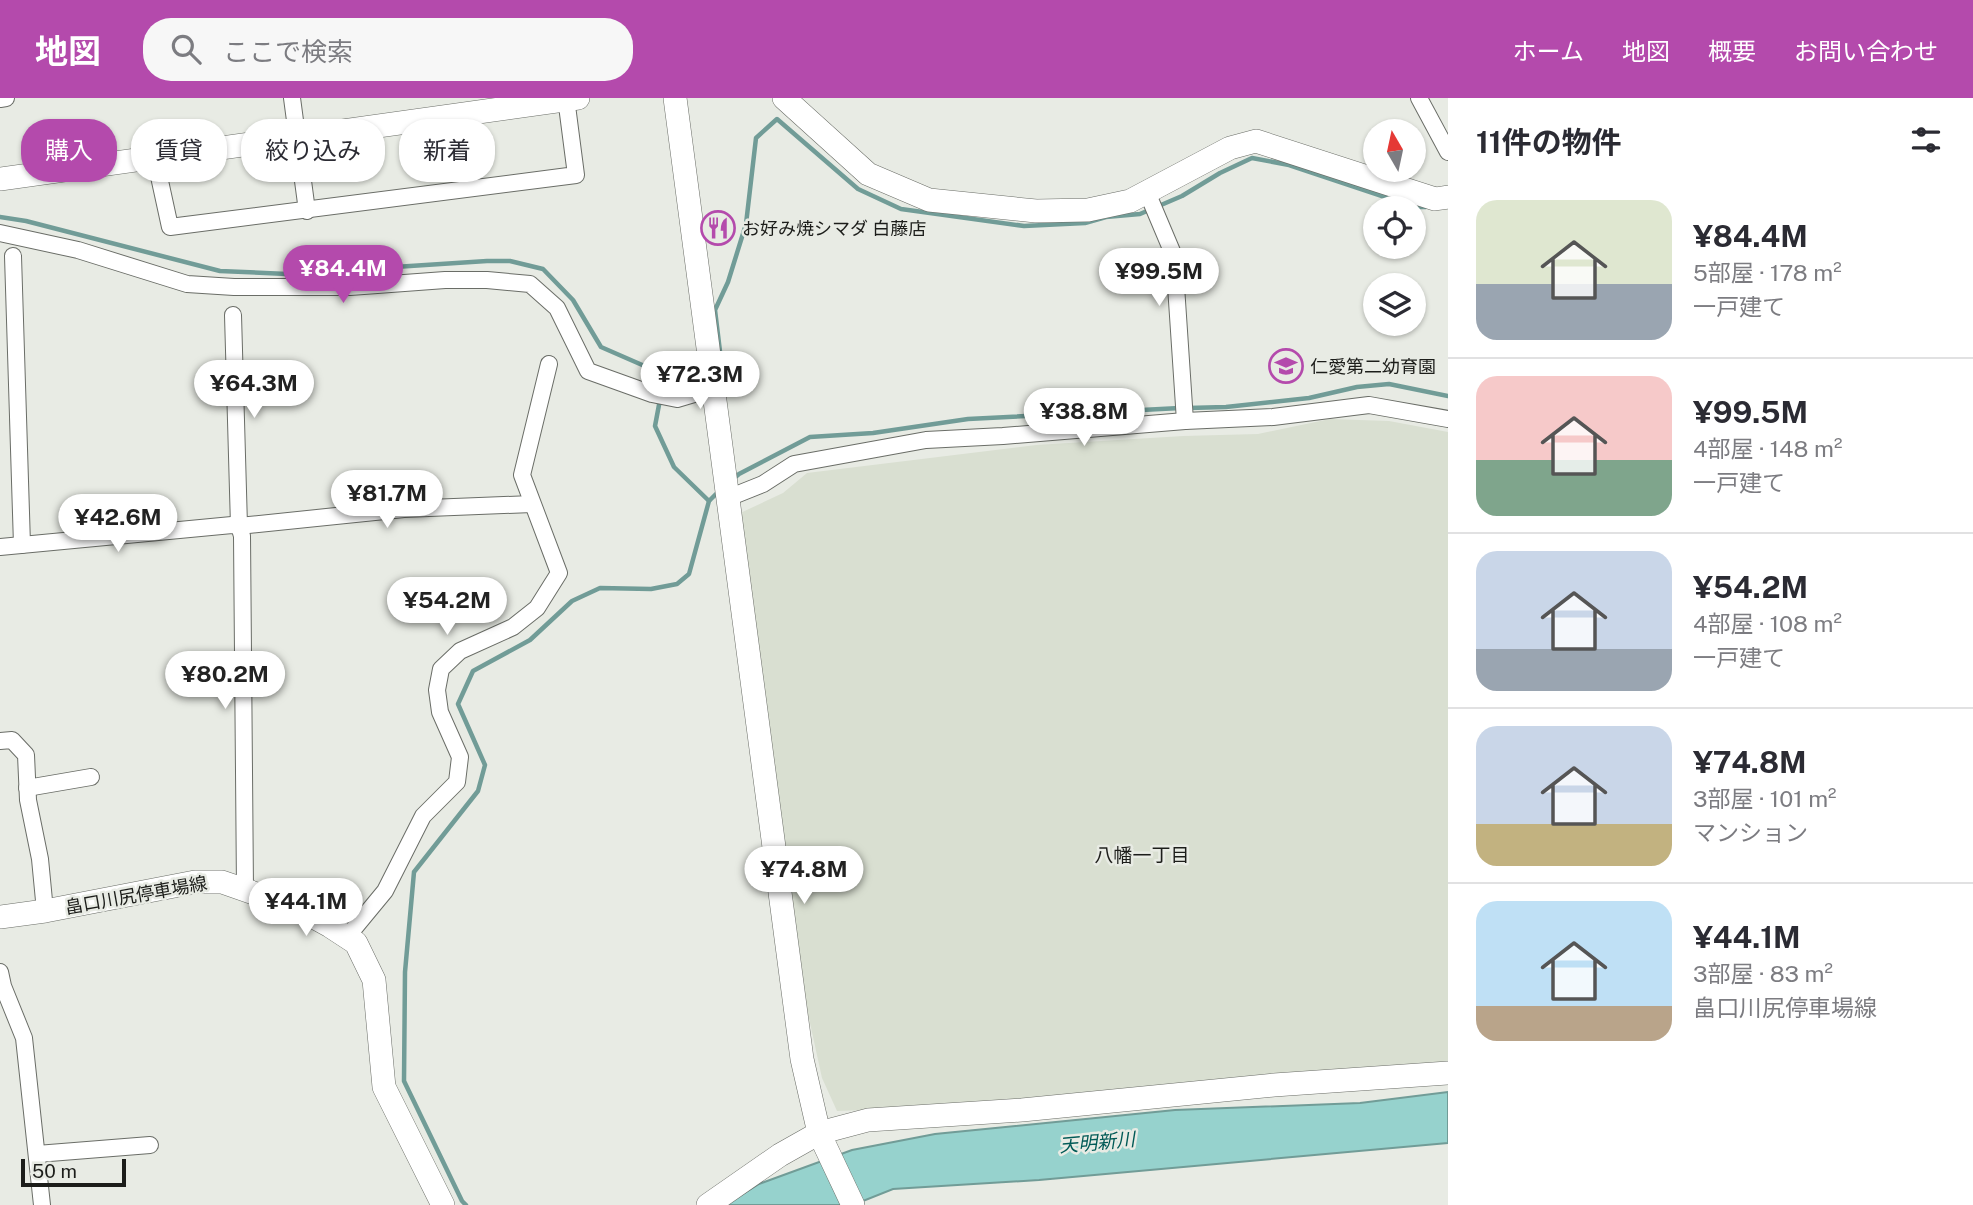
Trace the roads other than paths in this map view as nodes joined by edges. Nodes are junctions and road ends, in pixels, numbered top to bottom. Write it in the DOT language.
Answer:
graph roads {
  1 [pos="6,98"];
  2 [pos="292,98"];
  3 [pos="675,98"];
  4 [pos="783,98"];
  5 [pos="1419,98"];
  6 [pos="0,99"];
  7 [pos="570,99"];
  8 [pos="478,105"];
  9 [pos="295,119"];
  10 [pos="385,122"];
  11 [pos="1448,152"];
  12 [pos="131,161"];
  13 [pos="0,179"];
  14 [pos="160,182"];
  15 [pos="303,182"];
  16 [pos="1147,192"];
  17 [pos="1448,197"];
  18 [pos="307,211"];
  19 [pos="0,233"];
  20 [pos="13,256"];
  21 [pos="233,316"];
  22 [pos="550,364"];
  23 [pos="714,388"];
  24 [pos="1448,419"];
  25 [pos="1185,421"];
  26 [pos="728,498"];
  27 [pos="533,504"];
  28 [pos="239,526"];
  29 [pos="22,545"];
  30 [pos="0,547"];
  31 [pos="0,741"];
  32 [pos="91,777"];
  33 [pos="27,788"];
  34 [pos="245,890"];
  35 [pos="45,911"];
  36 [pos="0,917"];
  37 [pos="347,937"];
  38 [pos="0,972"];
  39 [pos="1448,1073"];
  40 [pos="823,1142"];
  41 [pos="150,1145"];
  42 [pos="37,1154"];
  43 [pos="43,1205"];
  44 [pos="443,1205"];
  45 [pos="708,1205"];
  46 [pos="853,1205"];
  1 -- 6 [label="street"];
  2 -- 9 [label="street"];
  3 -- 23 [label="street"];
  4 -- 16 [label="street"];
  5 -- 11 [label="street"];
  7 -- 8 [label="street"];
  7 -- 18 [label="street"];
  8 -- 10 [label="street"];
  12 -- 13 [label="street"];
  14 -- 18 [label="street"];
  15 -- 18 [label="street"];
  16 -- 17 [label="street"];
  16 -- 25 [label="street"];
  19 -- 23 [label="street"];
  20 -- 29 [label="street"];
  21 -- 28 [label="street"];
  22 -- 27 [label="street"];
  23 -- 26 [label="street"];
  24 -- 25 [label="street"];
  25 -- 26 [label="street"];
  26 -- 40 [label="street"];
  27 -- 28 [label="street"];
  27 -- 37 [label="street"];
  28 -- 29 [label="street"];
  28 -- 34 [label="street"];
  29 -- 30 [label="street"];
  31 -- 33 [label="street"];
  32 -- 33 [label="street"];
  33 -- 35 [label="street"];
  34 -- 35 [label="street, 畠口川尻停車場線"];
  34 -- 37 [label="street, 畠口川尻停車場線"];
  35 -- 36 [label="street, 畠口川尻停車場線"];
  37 -- 44 [label="street, 畠口川尻停車場線"];
  38 -- 42 [label="street"];
  39 -- 40 [label="street"];
  40 -- 45 [label="street"];
  40 -- 46 [label="street"];
  41 -- 42 [label="street"];
  42 -- 43 [label="street"];
}
